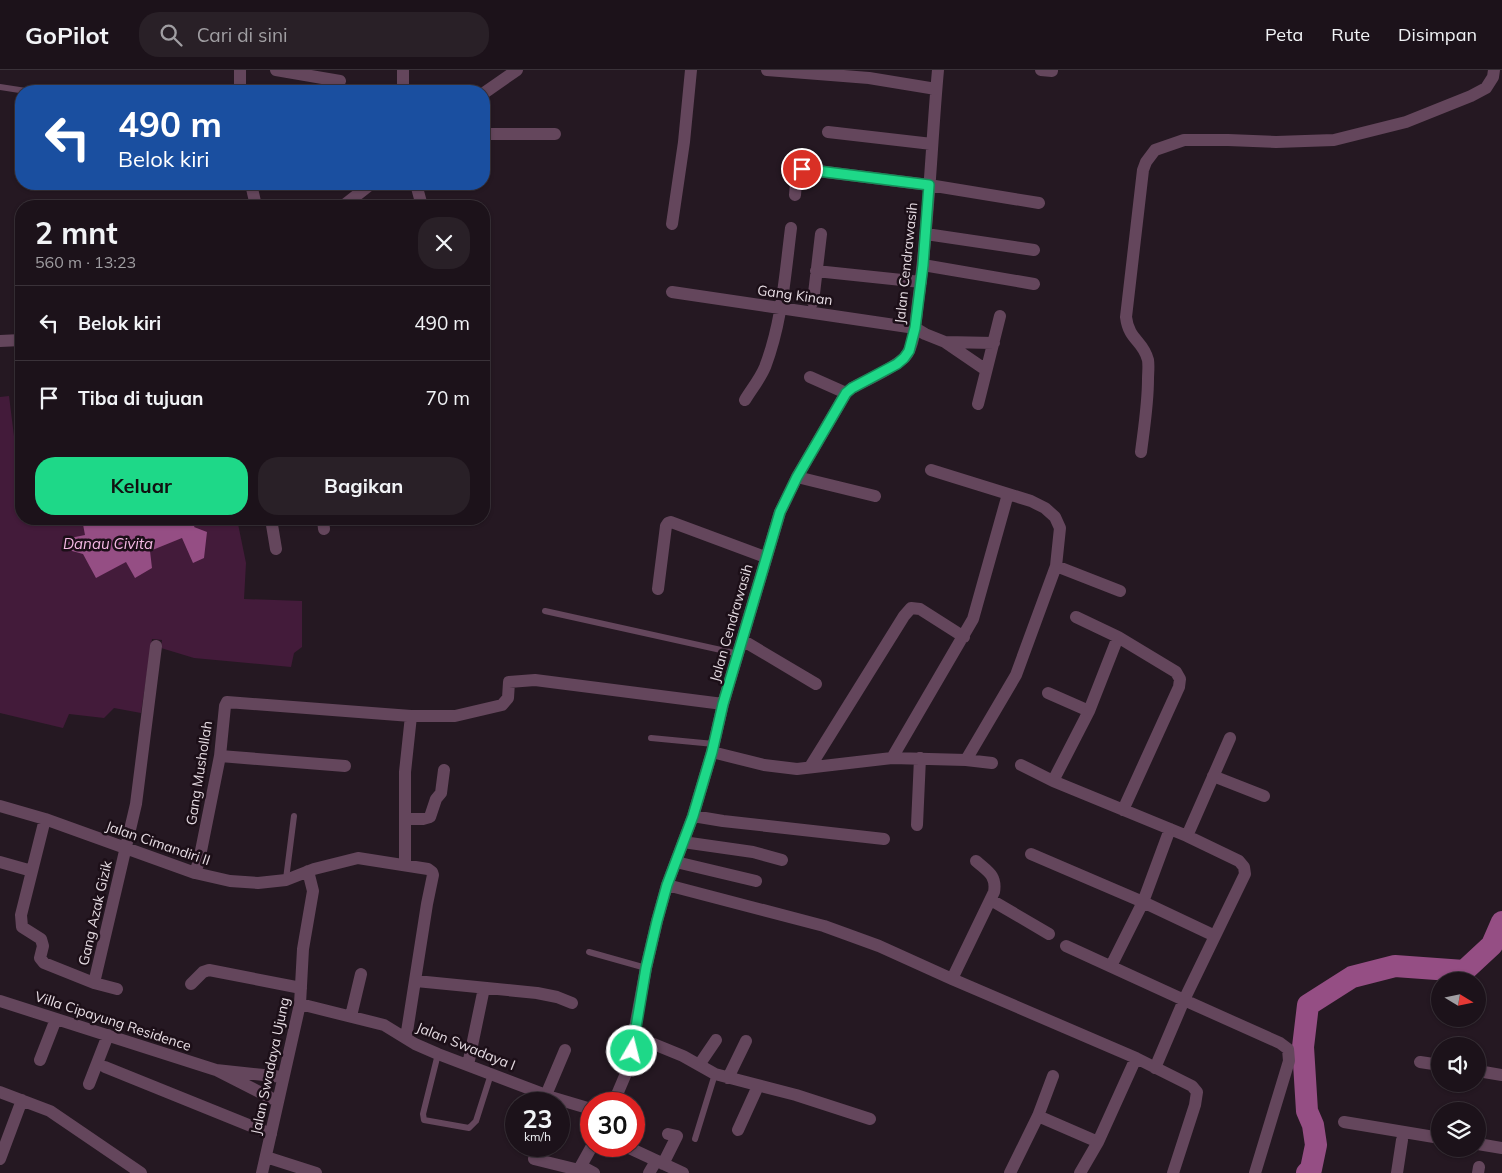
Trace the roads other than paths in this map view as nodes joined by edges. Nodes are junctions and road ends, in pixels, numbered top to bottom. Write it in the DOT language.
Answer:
graph roads {
  1 [pos="240,70"];
  2 [pos="276,70"];
  3 [pos="403,70"];
  4 [pos="517,70"];
  5 [pos="691,70"];
  6 [pos="767,70"];
  7 [pos="938,70"];
  8 [pos="1494,70"];
  9 [pos="340,81"];
  10 [pos="240,85"];
  11 [pos="403,85"];
  12 [pos="0,87"];
  13 [pos="15,89"];
  14 [pos="490,89"];
  15 [pos="936,89"];
  16 [pos="828,132"];
  17 [pos="490,134"];
  18 [pos="555,134"];
  19 [pos="932,144"];
  20 [pos="929,185"];
  21 [pos="363,190"];
  22 [pos="794,195"];
  23 [pos="351,200"];
  24 [pos="1040,203"];
  25 [pos="672,224"];
  26 [pos="791,228"];
  27 [pos="821,234"];
  28 [pos="926,234"];
  29 [pos="1034,250"];
  30 [pos="923,265"];
  31 [pos="816,271"];
  32 [pos="921,282"];
  33 [pos="1034,284"];
  34 [pos="672,292"];
  35 [pos="813,302"];
  36 [pos="781,308"];
  37 [pos="1000,316"];
  38 [pos="915,328"];
  39 [pos="15,340"];
  40 [pos="0,341"];
  41 [pos="945,342"];
  42 [pos="994,343"];
  43 [pos="986,370"];
  44 [pos="810,377"];
  45 [pos="846,393"];
  46 [pos="745,400"];
  47 [pos="978,404"];
  48 [pos="1141,452"];
  49 [pos="931,470"];
  50 [pos="797,477"];
  51 [pos="1008,494"];
  52 [pos="875,496"];
  53 [pos="272,525"];
  54 [pos="276,549"];
  55 [pos="765,557"];
  56 [pos="1056,566"];
  57 [pos="658,589"];
  58 [pos="1120,591"];
  59 [pos="545,611"];
  60 [pos="1076,617"];
  61 [pos="964,637"];
  62 [pos="1118,637"];
  63 [pos="742,640"];
  64 [pos="156,646"];
  65 [pos="739,654"];
  66 [pos="816,684"];
  67 [pos="1048,693"];
  68 [pos="723,704"];
  69 [pos="1089,711"];
  70 [pos="411,716"];
  71 [pos="651,738"];
  72 [pos="1230,738"];
  73 [pos="713,748"];
  74 [pos="220,756"];
  75 [pos="892,758"];
  76 [pos="920,758"];
  77 [pos="966,760"];
  78 [pos="992,763"];
  79 [pos="1021,764"];
  80 [pos="345,766"];
  81 [pos="810,767"];
  82 [pos="444,770"];
  83 [pos="1213,776"];
  84 [pos="1053,781"];
  85 [pos="1264,796"];
  86 [pos="0,806"];
  87 [pos="1123,810"];
  88 [pos="294,816"];
  89 [pos="693,816"];
  90 [pos="45,819"];
  91 [pos="405,819"];
  92 [pos="917,825"];
  93 [pos="1170,829"];
  94 [pos="1188,836"];
  95 [pos="884,839"];
  96 [pos="683,842"];
  97 [pos="126,849"];
  98 [pos="1031,854"];
  99 [pos="782,860"];
  100 [pos="976,861"];
  101 [pos="0,862"];
  102 [pos="676,862"];
  103 [pos="405,865"];
  104 [pos="308,871"];
  105 [pos="32,872"];
  106 [pos="195,873"];
  107 [pos="286,880"];
  108 [pos="756,881"];
  109 [pos="667,885"];
  110 [pos="991,900"];
  111 [pos="1143,902"];
  112 [pos="1049,934"];
  113 [pos="1215,936"];
  114 [pos="1066,946"];
  115 [pos="589,952"];
  116 [pos="1112,966"];
  117 [pos="646,968"];
  118 [pos="361,974"];
  119 [pos="952,979"];
  120 [pos="416,980"];
  121 [pos="94,983"];
  122 [pos="191,984"];
  123 [pos="301,988"];
  124 [pos="484,988"];
  125 [pos="117,989"];
  126 [pos="1184,1000"];
  127 [pos="0,1001"];
  128 [pos="572,1003"];
  129 [pos="300,1004"];
  130 [pos="351,1016"];
  131 [pos="56,1019"];
  132 [pos="108,1035"];
  133 [pos="634,1036"];
  134 [pos="406,1038"];
  135 [pos="716,1040"];
  136 [pos="746,1041"];
  137 [pos="565,1050"];
  138 [pos="438,1054"];
  139 [pos="1136,1058"];
  140 [pos="40,1060"];
  141 [pos="1420,1062"];
  142 [pos="1431,1064"];
  143 [pos="468,1065"];
  144 [pos="699,1065"];
  145 [pos="105,1067"];
  146 [pos="1155,1068"];
  147 [pos="216,1070"];
  148 [pos="1486,1072"];
  149 [pos="491,1074"];
  150 [pos="715,1074"];
  151 [pos="262,1075"];
  152 [pos="1502,1075"];
  153 [pos="1053,1076"];
  154 [pos="283,1077"];
  155 [pos="728,1078"];
  156 [pos="90,1084"];
  157 [pos="758,1086"];
  158 [pos="257,1090"];
  159 [pos="0,1092"];
  160 [pos="538,1092"];
  161 [pos="547,1092"];
  162 [pos="618,1092"];
  163 [pos="22,1100"];
  164 [pos="277,1101"];
  165 [pos="1038,1116"];
  166 [pos="870,1119"];
  167 [pos="1344,1122"];
  168 [pos="738,1130"];
  169 [pos="271,1134"];
  170 [pos="668,1134"];
  171 [pos="1431,1136"];
  172 [pos="695,1139"];
  173 [pos="1402,1140"];
  174 [pos="1098,1142"];
  175 [pos="1486,1145"];
  176 [pos="1502,1148"];
  177 [pos="645,1156"];
  178 [pos="586,1157"];
  179 [pos="266,1158"];
  180 [pos="534,1158"];
  181 [pos="0,1159"];
  182 [pos="659,1163"];
  183 [pos="579,1170"];
  184 [pos="141,1173"];
  185 [pos="262,1173"];
  186 [pos="316,1173"];
  187 [pos="594,1173"];
  188 [pos="649,1173"];
  189 [pos="683,1173"];
  190 [pos="1010,1173"];
  191 [pos="1080,1173"];
  192 [pos="1173,1173"];
  193 [pos="1255,1173"];
  194 [pos="1397,1173"];
  1 -- 10 [label="street"];
  2 -- 9 [label="street"];
  3 -- 11 [label="street"];
  4 -- 14 [label="street"];
  5 -- 25 [label="street"];
  6 -- 15 [label="street"];
  7 -- 15 [label="street, Jalan Cendrawasih"];
  8 -- 48 [label="street"];
  12 -- 13 [label="lane"];
  15 -- 19 [label="street, Jalan Cendrawasih"];
  16 -- 19 [label="street"];
  17 -- 18 [label="street"];
  19 -- 20 [label="street, Jalan Cendrawasih"];
  20 -- 22 [label="street"];
  20 -- 24 [label="street"];
  20 -- 28 [label="street, Jalan Cendrawasih"];
  21 -- 23 [label="street"];
  26 -- 36 [label="street"];
  27 -- 31 [label="street"];
  28 -- 29 [label="street"];
  28 -- 30 [label="street, Jalan Cendrawasih"];
  30 -- 32 [label="street, Jalan Cendrawasih"];
  30 -- 33 [label="street"];
  31 -- 32 [label="street"];
  31 -- 35 [label="street"];
  32 -- 38 [label="street, Jalan Cendrawasih"];
  34 -- 36 [label="street, Gang Kinan"];
  36 -- 38 [label="street, Gang Kinan"];
  36 -- 46 [label="street"];
  37 -- 42 [label="street"];
  38 -- 41 [label="street, Gang Kinan"];
  38 -- 45 [label="street, Jalan Cendrawasih"];
  39 -- 40 [label="street"];
  41 -- 42 [label="street"];
  41 -- 43 [label="street"];
  42 -- 43 [label="street"];
  43 -- 47 [label="street"];
  44 -- 45 [label="street"];
  45 -- 50 [label="street, Jalan Cendrawasih"];
  49 -- 51 [label="street"];
  50 -- 52 [label="street"];
  50 -- 55 [label="street, Jalan Cendrawasih"];
  51 -- 56 [label="street"];
  51 -- 61 [label="street"];
  53 -- 54 [label="street"];
  55 -- 57 [label="street"];
  55 -- 63 [label="street, Jalan Cendrawasih"];
  56 -- 58 [label="street"];
  56 -- 77 [label="street"];
  59 -- 65 [label="lane"];
  60 -- 62 [label="street"];
  61 -- 75 [label="street"];
  61 -- 81 [label="street"];
  62 -- 69 [label="street"];
  62 -- 87 [label="street"];
  63 -- 65 [label="street, Jalan Cendrawasih"];
  63 -- 66 [label="street"];
  64 -- 97 [label="street, Gang Azak Gizik"];
  65 -- 68 [label="street, Jalan Cendrawasih"];
  67 -- 69 [label="street"];
  68 -- 70 [label="street"];
  68 -- 73 [label="street, Jalan Cendrawasih"];
  69 -- 84 [label="street"];
  70 -- 74 [label="street, Gang Mushollah"];
  70 -- 91 [label="street"];
  71 -- 73 [label="lane"];
  72 -- 83 [label="street"];
  73 -- 81 [label="street"];
  73 -- 89 [label="street, Jalan Cendrawasih"];
  74 -- 80 [label="street"];
  74 -- 106 [label="street, Gang Mushollah"];
  75 -- 76 [label="street"];
  75 -- 81 [label="street"];
  76 -- 77 [label="street"];
  76 -- 92 [label="street"];
  77 -- 78 [label="street"];
  79 -- 84 [label="street"];
  82 -- 91 [label="street"];
  83 -- 85 [label="street"];
  83 -- 94 [label="street"];
  84 -- 87 [label="street"];
  86 -- 90 [label="street, Jalan Cimandiri II"];
  87 -- 93 [label="street"];
  88 -- 107 [label="lane"];
  89 -- 95 [label="street"];
  89 -- 96 [label="street, Jalan Cendrawasih"];
  90 -- 97 [label="street, Jalan Cimandiri II"];
  90 -- 105 [label="street"];
  91 -- 103 [label="street"];
  93 -- 94 [label="street"];
  93 -- 111 [label="street"];
  94 -- 113 [label="street"];
  96 -- 99 [label="street"];
  96 -- 102 [label="street, Jalan Cendrawasih"];
  97 -- 106 [label="street, Jalan Cimandiri II"];
  97 -- 121 [label="street, Gang Azak Gizik"];
  98 -- 111 [label="street"];
  100 -- 110 [label="street"];
  101 -- 105 [label="street"];
  102 -- 108 [label="street"];
  102 -- 109 [label="street, Jalan Cendrawasih"];
  103 -- 104 [label="street"];
  103 -- 120 [label="street"];
  104 -- 107 [label="street, Jalan Cimandiri II"];
  104 -- 123 [label="street, Jalan Swadaya Ujung"];
  105 -- 121 [label="street"];
  106 -- 107 [label="street, Jalan Cimandiri II"];
  109 -- 117 [label="street, Jalan Cendrawasih"];
  109 -- 119 [label="street"];
  110 -- 112 [label="street"];
  110 -- 119 [label="street"];
  111 -- 113 [label="street"];
  111 -- 116 [label="street"];
  113 -- 126 [label="street"];
  114 -- 116 [label="street"];
  115 -- 117 [label="lane"];
  116 -- 126 [label="street"];
  117 -- 133 [label="street, Jalan Cendrawasih"];
  118 -- 130 [label="street"];
  119 -- 139 [label="street"];
  120 -- 124 [label="street"];
  120 -- 134 [label="street"];
  121 -- 125 [label="street"];
  122 -- 123 [label="street"];
  123 -- 129 [label="street, Jalan Swadaya Ujung"];
  124 -- 128 [label="street"];
  124 -- 143 [label="street"];
  126 -- 146 [label="street"];
  126 -- 193 [label="street"];
  127 -- 131 [label="street, Villa Cipayung Residence"];
  129 -- 130 [label="street, Jalan Swadaya I"];
  129 -- 154 [label="street, Jalan Swadaya Ujung"];
  130 -- 134 [label="street, Jalan Swadaya I"];
  131 -- 132 [label="street, Villa Cipayung Residence"];
  131 -- 140 [label="street"];
  132 -- 147 [label="street, Villa Cipayung Residence"];
  132 -- 156 [label="street"];
  133 -- 144 [label="street"];
  133 -- 162 [label="street, Jalan Cendrawasih"];
  134 -- 138 [label="street, Jalan Swadaya I"];
  135 -- 144 [label="street"];
  136 -- 155 [label="street"];
  137 -- 161 [label="street"];
  138 -- 143 [label="street, Jalan Swadaya I"];
  138 -- 149 [label="lane"];
  139 -- 146 [label="street"];
  139 -- 174 [label="street"];
  141 -- 142 [label="street"];
  143 -- 149 [label="street, Jalan Swadaya I"];
  144 -- 150 [label="street"];
  145 -- 169 [label="street"];
  146 -- 192 [label="street"];
  147 -- 151 [label="street, Villa Cipayung Residence"];
  147 -- 158 [label="street, Villa Cipayung Residence"];
  148 -- 152 [label="street"];
  149 -- 160 [label="street, Jalan Swadaya I"];
  150 -- 155 [label="street"];
  150 -- 172 [label="lane"];
  151 -- 154 [label="street, Villa Cipayung Residence"];
  151 -- 158 [label="street"];
  153 -- 165 [label="street"];
  154 -- 164 [label="street, Jalan Swadaya Ujung"];
  155 -- 157 [label="street"];
  157 -- 166 [label="street"];
  157 -- 168 [label="street"];
  158 -- 164 [label="street, Villa Cipayung Residence"];
  159 -- 163 [label="street"];
  163 -- 181 [label="street"];
  163 -- 184 [label="street"];
  164 -- 169 [label="street, Jalan Swadaya Ujung"];
  165 -- 174 [label="street"];
  165 -- 190 [label="street"];
  167 -- 171 [label="street"];
  169 -- 179 [label="street, Jalan Swadaya Ujung"];
  170 -- 182 [label="street"];
  173 -- 194 [label="street"];
  174 -- 191 [label="street"];
  175 -- 176 [label="street"];
  177 -- 182 [label="street"];
  178 -- 183 [label="street"];
  179 -- 185 [label="street, Jalan Swadaya Ujung"];
  179 -- 186 [label="street"];
  180 -- 183 [label="street"];
  182 -- 188 [label="street"];
  182 -- 189 [label="street"];
  183 -- 187 [label="street"];
}
